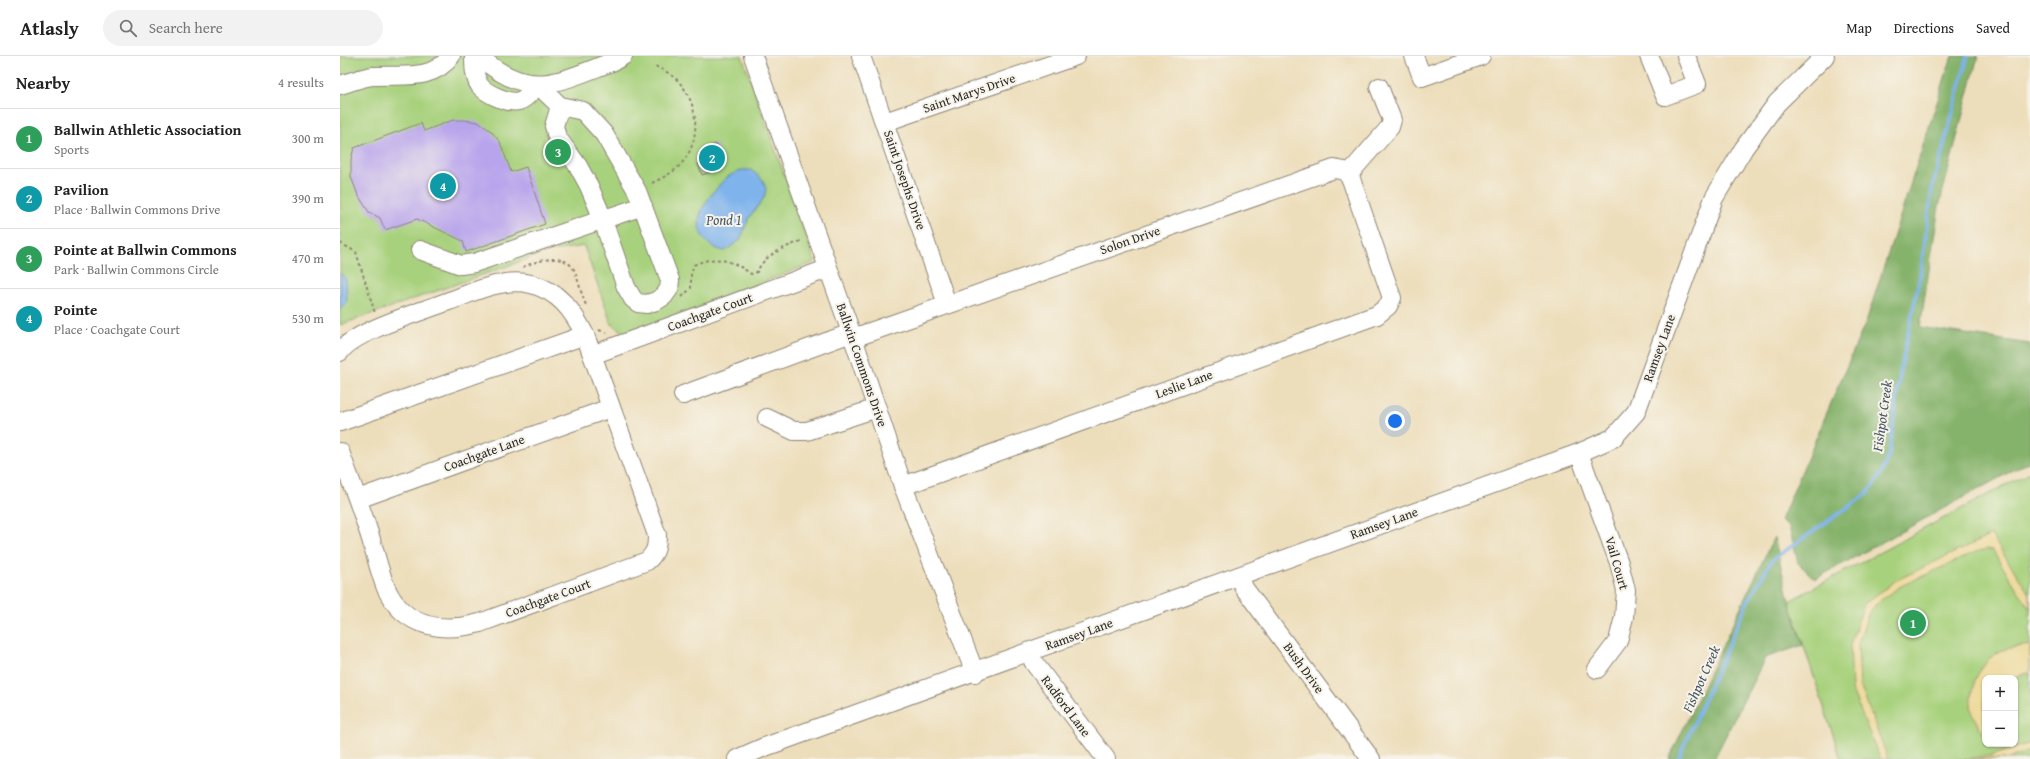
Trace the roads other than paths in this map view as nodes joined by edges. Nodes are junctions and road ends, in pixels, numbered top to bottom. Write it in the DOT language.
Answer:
graph roads {
  1 [pos="451,56"];
  2 [pos="474,56"];
  3 [pos="479,56"];
  4 [pos="623,56"];
  5 [pos="753,56"];
  6 [pos="861,56"];
  7 [pos="1076,56"];
  8 [pos="1414,56"];
  9 [pos="1481,56"];
  10 [pos="1649,56"];
  11 [pos="1686,56"];
  12 [pos="1825,56"];
  13 [pos="340,85"];
  14 [pos="538,85"];
  15 [pos="1379,87"];
  16 [pos="560,106"];
  17 [pos="885,122"];
  18 [pos="1349,174"];
  19 [pos="643,206"];
  20 [pos="603,220"];
  21 [pos="420,250"];
  22 [pos="827,269"];
  23 [pos="947,304"];
  24 [pos="591,332"];
  25 [pos="852,335"];
  26 [pos="340,352"];
  27 [pos="592,355"];
  28 [pos="682,395"];
  29 [pos="610,408"];
  30 [pos="877,408"];
  31 [pos="767,418"];
  32 [pos="340,422"];
  33 [pos="340,452"];
  34 [pos="1579,453"];
  35 [pos="903,486"];
  36 [pos="358,499"];
  37 [pos="1239,576"];
  38 [pos="1029,652"];
  39 [pos="1597,669"];
  40 [pos="975,672"];
  41 [pos="764,754"];
  42 [pos="737,759"];
  43 [pos="1106,759"];
  44 [pos="1370,759"];
  1 -- 13 [label="street"];
  2 -- 14 [label="street"];
  3 -- 14 [label="street"];
  4 -- 14 [label="street"];
  5 -- 22 [label="street, Ballwin Commons Drive"];
  6 -- 17 [label="street, Saint Josephs Drive"];
  7 -- 17 [label="street, Saint Marys Drive"];
  8 -- 9 [label="street"];
  10 -- 11 [label="street"];
  12 -- 34 [label="street, Ramsey Lane"];
  14 -- 16 [label="street"];
  15 -- 18 [label="street"];
  16 -- 19 [label="street"];
  16 -- 20 [label="street"];
  17 -- 23 [label="street, Saint Josephs Drive"];
  18 -- 23 [label="street, Solon Drive"];
  18 -- 35 [label="street, Leslie Lane"];
  19 -- 20 [label="street"];
  19 -- 20 [label="street"];
  20 -- 21 [label="street"];
  22 -- 25 [label="street, Ballwin Commons Drive"];
  22 -- 27 [label="street, Coachgate Court"];
  23 -- 25 [label="street, Solon Drive"];
  24 -- 26 [label="street, Coachgate Court"];
  24 -- 27 [label="street, Coachgate Court"];
  24 -- 32 [label="street"];
  25 -- 28 [label="street, Solon Drive"];
  25 -- 30 [label="street, Ballwin Commons Drive"];
  27 -- 29 [label="street, Coachgate Court"];
  29 -- 36 [label="street, Coachgate Lane"];
  29 -- 36 [label="street, Coachgate Court"];
  30 -- 31 [label="street"];
  30 -- 35 [label="street, Ballwin Commons Drive"];
  33 -- 36 [label="street, Coachgate Court"];
  34 -- 37 [label="street, Ramsey Lane"];
  34 -- 39 [label="street, Vail Court"];
  35 -- 40 [label="street, Ballwin Commons Drive"];
  37 -- 38 [label="street, Ramsey Lane"];
  37 -- 44 [label="street, Bush Drive"];
  38 -- 40 [label="street, Ramsey Lane"];
  38 -- 43 [label="street, Radford Lane"];
  40 -- 41 [label="street, Ramsey Lane"];
  41 -- 42 [label="street, Ramsey Lane"];
}
